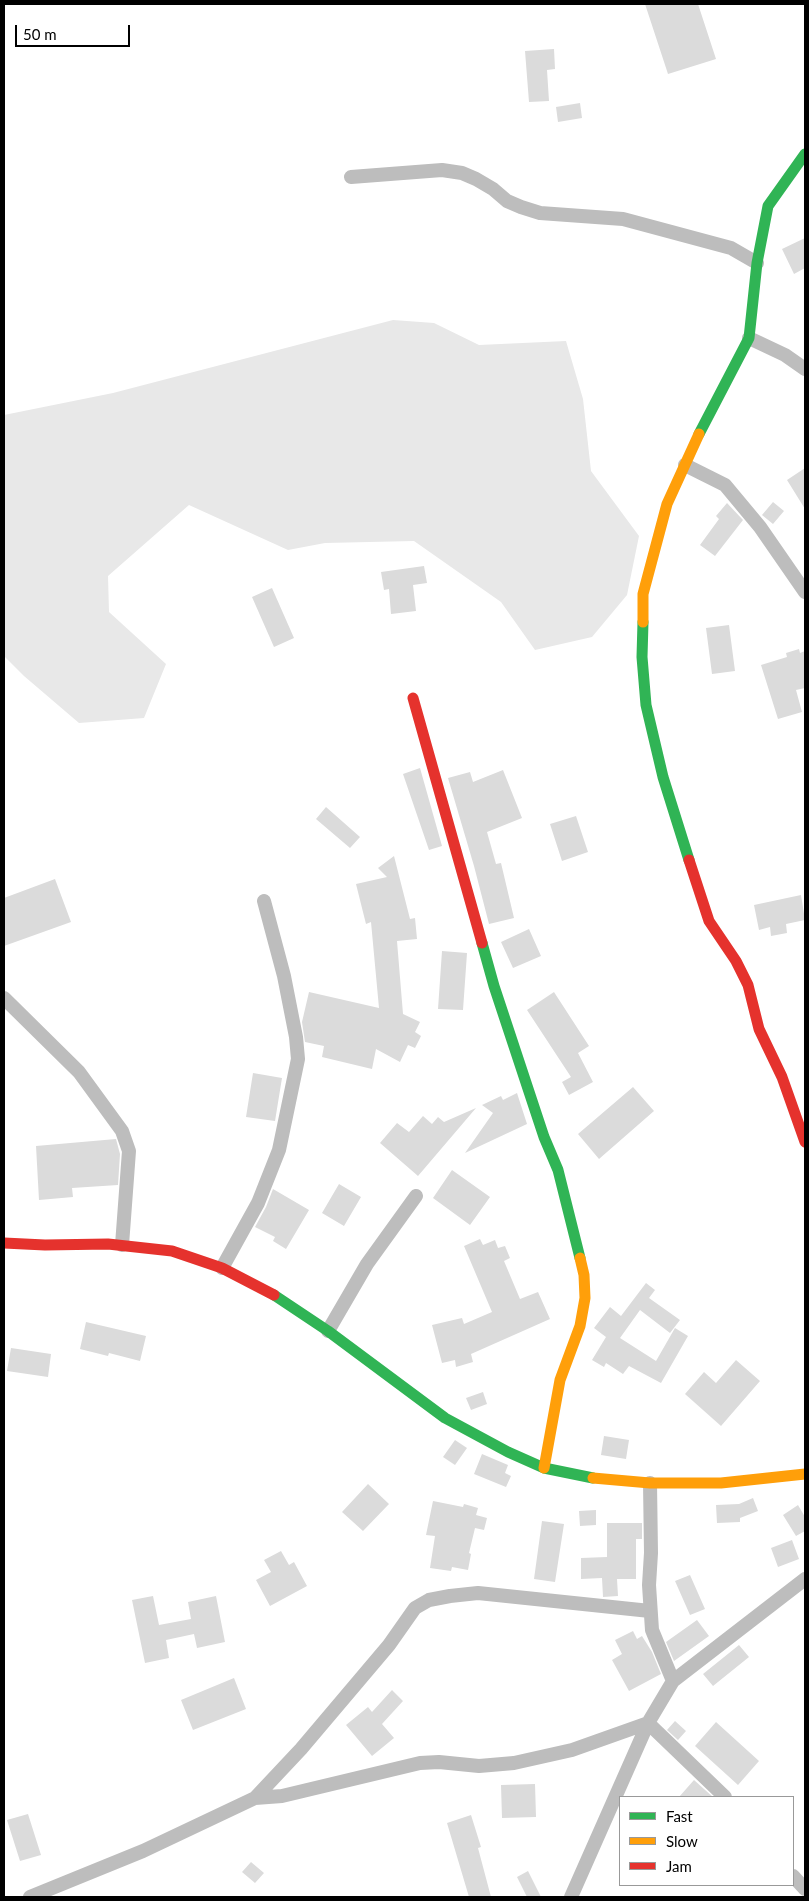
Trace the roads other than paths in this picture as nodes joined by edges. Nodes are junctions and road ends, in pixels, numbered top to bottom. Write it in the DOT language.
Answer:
graph roads {
  1 [pos="805,154"];
  2 [pos="351,177"];
  3 [pos="758,263"];
  4 [pos="749,338"];
  5 [pos="805,369"];
  6 [pos="685,465"];
  7 [pos="805,592"];
  8 [pos="412,698"];
  9 [pos="264,901"];
  10 [pos="4,998"];
  11 [pos="805,1142"];
  12 [pos="416,1196"];
  13 [pos="4,1243"];
  14 [pos="122,1245"];
  15 [pos="222,1268"];
  16 [pos="328,1331"];
  17 [pos="544,1468"];
  18 [pos="805,1474"];
  19 [pos="650,1483"];
  20 [pos="805,1578"];
  21 [pos="650,1611"];
  22 [pos="673,1681"];
  23 [pos="648,1722"];
  24 [pos="724,1796"];
  25 [pos="255,1798"];
  26 [pos="794,1877"];
  27 [pos="805,1888"];
  28 [pos="30,1897"];
  29 [pos="571,1897"];
  1 -- 3 [label="street"];
  2 -- 3 [label="street"];
  3 -- 4 [label="street"];
  4 -- 5 [label="street"];
  4 -- 6 [label="street"];
  6 -- 7 [label="street"];
  6 -- 11 [label="street"];
  8 -- 17 [label="street"];
  9 -- 15 [label="street"];
  10 -- 14 [label="street"];
  12 -- 16 [label="street"];
  13 -- 14 [label="street"];
  14 -- 15 [label="street"];
  15 -- 16 [label="street"];
  16 -- 17 [label="street"];
  17 -- 19 [label="street"];
  18 -- 19 [label="street"];
  19 -- 21 [label="street"];
  20 -- 22 [label="street"];
  21 -- 22 [label="street"];
  21 -- 25 [label="street"];
  22 -- 23 [label="street"];
  23 -- 24 [label="street"];
  23 -- 25 [label="street"];
  23 -- 29 [label="street"];
  25 -- 28 [label="street"];
  26 -- 27 [label="street"];
}
